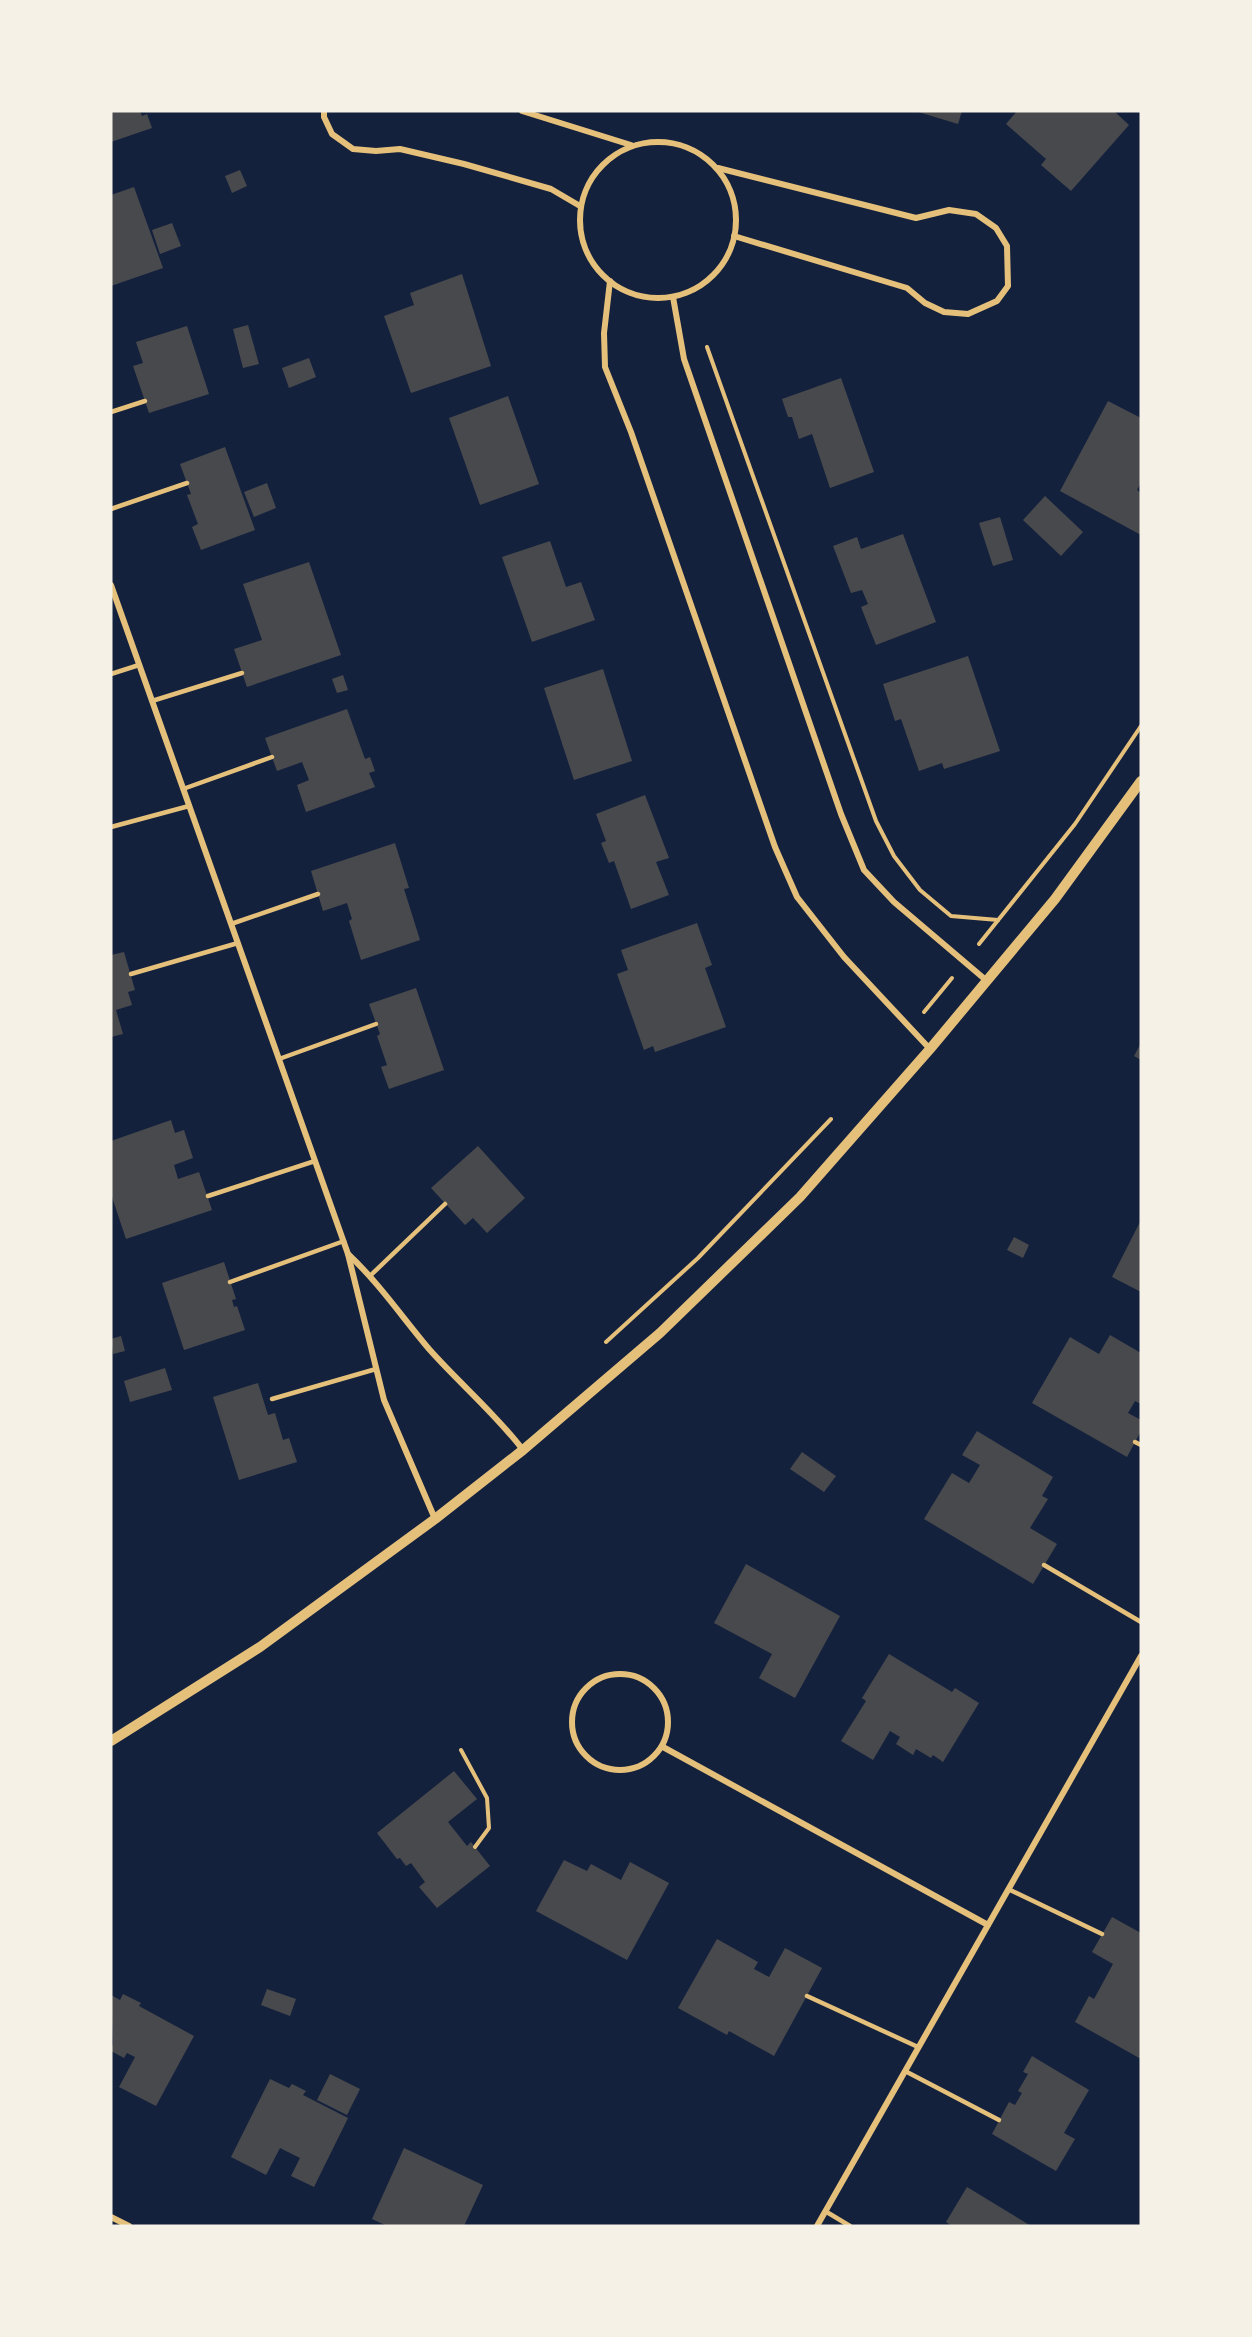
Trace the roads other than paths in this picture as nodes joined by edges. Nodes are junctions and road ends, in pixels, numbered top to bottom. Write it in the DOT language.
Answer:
graph roads {
  1 [pos="324,111"];
  2 [pos="522,111"];
  3 [pos="631,145"];
  4 [pos="718,168"];
  5 [pos="580,206"];
  6 [pos="734,236"];
  7 [pos="610,281"];
  8 [pos="673,297"];
  9 [pos="145,401"];
  10 [pos="111,412"];
  11 [pos="187,483"];
  12 [pos="111,509"];
  13 [pos="111,585"];
  14 [pos="139,665"];
  15 [pos="242,673"];
  16 [pos="111,674"];
  17 [pos="152,701"];
  18 [pos="272,757"];
  19 [pos="1141,781"];
  20 [pos="183,789"];
  21 [pos="189,806"];
  22 [pos="111,827"];
  23 [pos="318,894"];
  24 [pos="231,924"];
  25 [pos="238,943"];
  26 [pos="130,974"];
  27 [pos="987,981"];
  28 [pos="376,1024"];
  29 [pos="930,1049"];
  30 [pos="279,1059"];
  31 [pos="315,1161"];
  32 [pos="207,1197"];
  33 [pos="445,1204"];
  34 [pos="344,1242"];
  35 [pos="348,1254"];
  36 [pos="371,1275"];
  37 [pos="230,1282"];
  38 [pos="376,1369"];
  39 [pos="272,1399"];
  40 [pos="1135,1442"];
  41 [pos="1141,1445"];
  42 [pos="523,1450"];
  43 [pos="435,1519"];
  44 [pos="1044,1565"];
  45 [pos="1141,1622"];
  46 [pos="1141,1656"];
  47 [pos="1138,1670"];
  48 [pos="111,1742"];
  49 [pos="663,1747"];
  50 [pos="1008,1889"];
  51 [pos="988,1925"];
  52 [pos="1102,1934"];
  53 [pos="807,1996"];
  54 [pos="918,2047"];
  55 [pos="905,2071"];
  56 [pos="999,2120"];
  57 [pos="825,2211"];
  58 [pos="111,2217"];
  59 [pos="129,2226"];
  60 [pos="817,2226"];
  61 [pos="850,2226"];
  1 -- 5 [label="street"];
  2 -- 3 [label="street"];
  3 -- 4 [label="street"];
  3 -- 5 [label="street"];
  4 -- 6 [label="street"];
  4 -- 6 [label="street"];
  5 -- 7 [label="street"];
  6 -- 8 [label="street"];
  7 -- 8 [label="street"];
  7 -- 29 [label="street"];
  8 -- 27 [label="street"];
  9 -- 10 [label="lane"];
  11 -- 12 [label="lane"];
  13 -- 14 [label="street"];
  14 -- 16 [label="lane"];
  14 -- 17 [label="street"];
  15 -- 17 [label="lane"];
  17 -- 20 [label="street"];
  18 -- 20 [label="lane"];
  19 -- 27 [label="street"];
  20 -- 21 [label="street"];
  21 -- 22 [label="lane"];
  21 -- 24 [label="street"];
  23 -- 24 [label="lane"];
  24 -- 25 [label="street"];
  25 -- 26 [label="lane"];
  25 -- 30 [label="street"];
  27 -- 29 [label="street"];
  28 -- 30 [label="lane"];
  29 -- 42 [label="street"];
  30 -- 31 [label="street"];
  31 -- 32 [label="lane"];
  31 -- 34 [label="street"];
  33 -- 36 [label="lane"];
  34 -- 35 [label="street"];
  34 -- 37 [label="lane"];
  35 -- 36 [label="street"];
  35 -- 38 [label="street"];
  36 -- 42 [label="street"];
  38 -- 39 [label="lane"];
  38 -- 43 [label="street"];
  40 -- 41 [label="lane"];
  42 -- 43 [label="street"];
  43 -- 48 [label="street"];
  44 -- 45 [label="lane"];
  46 -- 47 [label="street"];
  47 -- 50 [label="street"];
  49 -- 49 [label="street"];
  49 -- 51 [label="street"];
  50 -- 51 [label="street"];
  50 -- 52 [label="lane"];
  51 -- 54 [label="street"];
  53 -- 54 [label="lane"];
  54 -- 55 [label="street"];
  55 -- 56 [label="lane"];
  55 -- 57 [label="street"];
  57 -- 60 [label="street"];
  57 -- 61 [label="lane"];
  58 -- 59 [label="street"];
}
